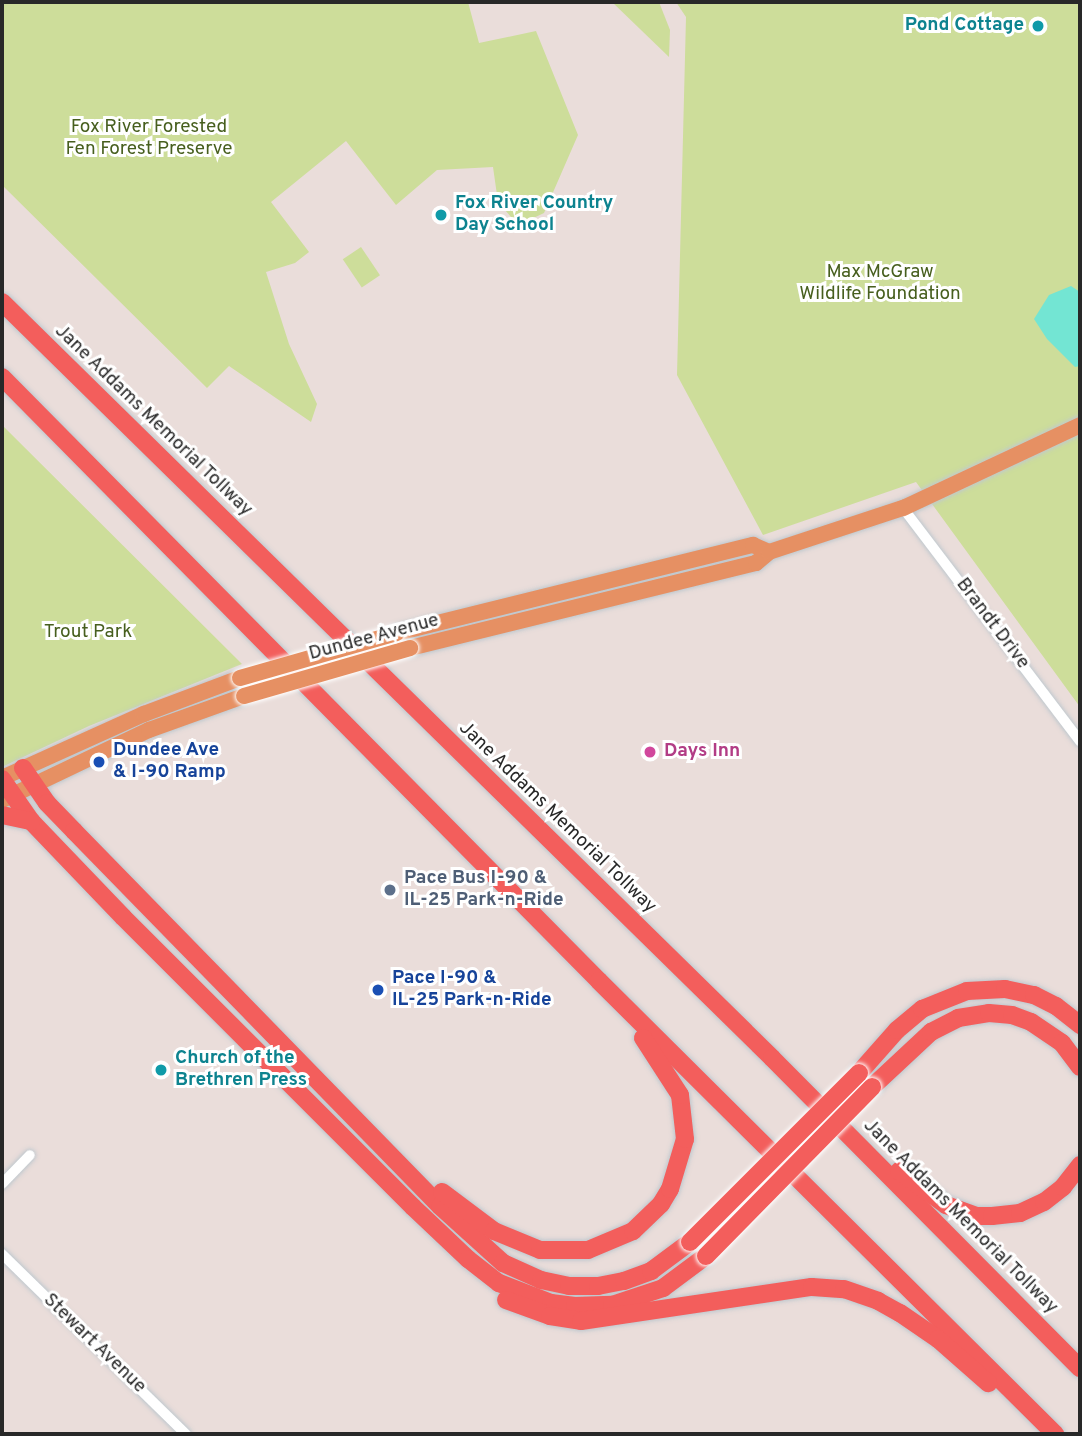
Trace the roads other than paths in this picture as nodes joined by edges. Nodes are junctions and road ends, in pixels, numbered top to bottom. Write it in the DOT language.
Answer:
graph roads {
  1 [pos="2,302"];
  2 [pos="2,377"];
  3 [pos="1080,425"];
  4 [pos="903,508"];
  5 [pos="769,552"];
  6 [pos="1080,741"];
  7 [pos="23,768"];
  8 [pos="2,778"];
  9 [pos="34,784"];
  10 [pos="7,798"];
  11 [pos="2,815"];
  12 [pos="31,821"];
  13 [pos="599,981"];
  14 [pos="1080,1025"];
  15 [pos="772,1058"];
  16 [pos="1080,1067"];
  17 [pos="320,1082"];
  18 [pos="30,1155"];
  19 [pos="1080,1165"];
  20 [pos="2,1184"];
  21 [pos="413,1207"];
  22 [pos="2,1254"];
  23 [pos="1080,1368"];
  24 [pos="186,1434"];
  25 [pos="1043,1434"];
  26 [pos="1055,1434"];
  1 -- 15 [label="highway, Jane Addams Memorial Tollway"];
  2 -- 13 [label="highway"];
  3 -- 4 [label="main road, Dundee Avenue"];
  4 -- 5 [label="main road, Dundee Avenue"];
  4 -- 6 [label="street, Brandt Drive"];
  5 -- 7 [label="main road, Dundee Avenue, bridge"];
  5 -- 9 [label="main road, Dundee Avenue, bridge"];
  7 -- 8 [label="main road, Dundee Avenue"];
  7 -- 9 [label="highway"];
  8 -- 10 [label="highway"];
  9 -- 10 [label="main road, Dundee Avenue"];
  9 -- 17 [label="highway"];
  10 -- 12 [label="highway"];
  11 -- 12 [label="highway"];
  12 -- 21 [label="highway"];
  13 -- 17 [label="highway"];
  13 -- 26 [label="highway"];
  14 -- 17 [label="highway, bridge"];
  15 -- 19 [label="highway"];
  15 -- 23 [label="highway, Jane Addams Memorial Tollway"];
  16 -- 21 [label="highway, bridge"];
  18 -- 20 [label="street"];
  21 -- 25 [label="highway"];
  22 -- 24 [label="street, Stewart Avenue"];
}
